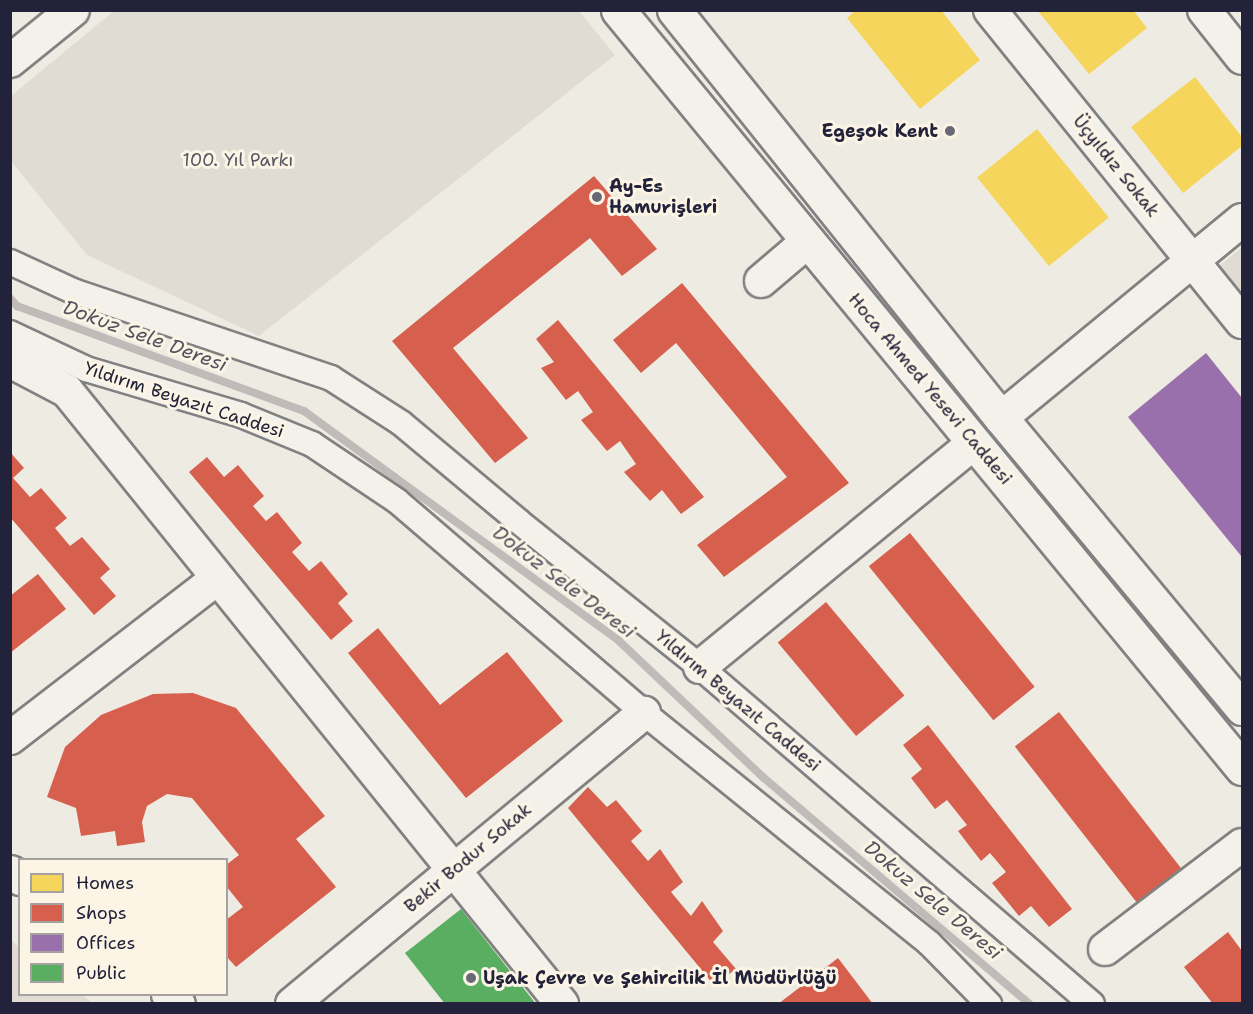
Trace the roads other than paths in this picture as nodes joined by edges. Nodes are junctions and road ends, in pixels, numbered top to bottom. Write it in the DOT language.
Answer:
graph roads {
  1 [pos="73,10"];
  2 [pos="618,10"];
  3 [pos="674,10"];
  4 [pos="990,10"];
  5 [pos="1204,10"];
  6 [pos="1242,58"];
  7 [pos="10,61"];
  8 [pos="1242,220"];
  9 [pos="808,241"];
  10 [pos="1193,261"];
  11 [pos="10,262"];
  12 [pos="761,281"];
  13 [pos="1242,322"];
  14 [pos="10,333"];
  15 [pos="10,361"];
  16 [pos="1001,418"];
  17 [pos="974,443"];
  18 [pos="218,578"];
  19 [pos="700,667"];
  20 [pos="1242,708"];
  21 [pos="644,713"];
  22 [pos="10,738"];
  23 [pos="1242,768"];
  24 [pos="1242,845"];
  25 [pos="454,870"];
  26 [pos="1105,949"];
  27 [pos="292,1004"];
  28 [pos="562,1004"];
  29 [pos="989,1004"];
  30 [pos="1092,1004"];
  1 -- 7 [label="street"];
  2 -- 9 [label="street, Hoca Ahmed Yesevi Caddesi"];
  3 -- 16 [label="street, Hoca Ahmed Yesevi Caddesi"];
  4 -- 10 [label="street, Üçyıldız Sokak"];
  5 -- 6 [label="street"];
  8 -- 10 [label="street"];
  9 -- 12 [label="street"];
  9 -- 17 [label="street, Hoca Ahmed Yesevi Caddesi"];
  10 -- 13 [label="street, Üçyıldız Sokak"];
  10 -- 16 [label="street"];
  11 -- 19 [label="street, Yıldırım Beyazıt Caddesi"];
  14 -- 21 [label="street, Yıldırım Beyazıt Caddesi"];
  15 -- 18 [label="street"];
  16 -- 20 [label="street, Hoca Ahmed Yesevi Caddesi"];
  17 -- 19 [label="street"];
  17 -- 23 [label="street, Hoca Ahmed Yesevi Caddesi"];
  18 -- 22 [label="street"];
  18 -- 25 [label="street"];
  19 -- 30 [label="street, Yıldırım Beyazıt Caddesi"];
  21 -- 25 [label="street, Bekir Bodur Sokak"];
  21 -- 29 [label="street, Yıldırım Beyazıt Caddesi"];
  24 -- 26 [label="street"];
  25 -- 27 [label="street, Bekir Bodur Sokak"];
  25 -- 28 [label="street"];
}
